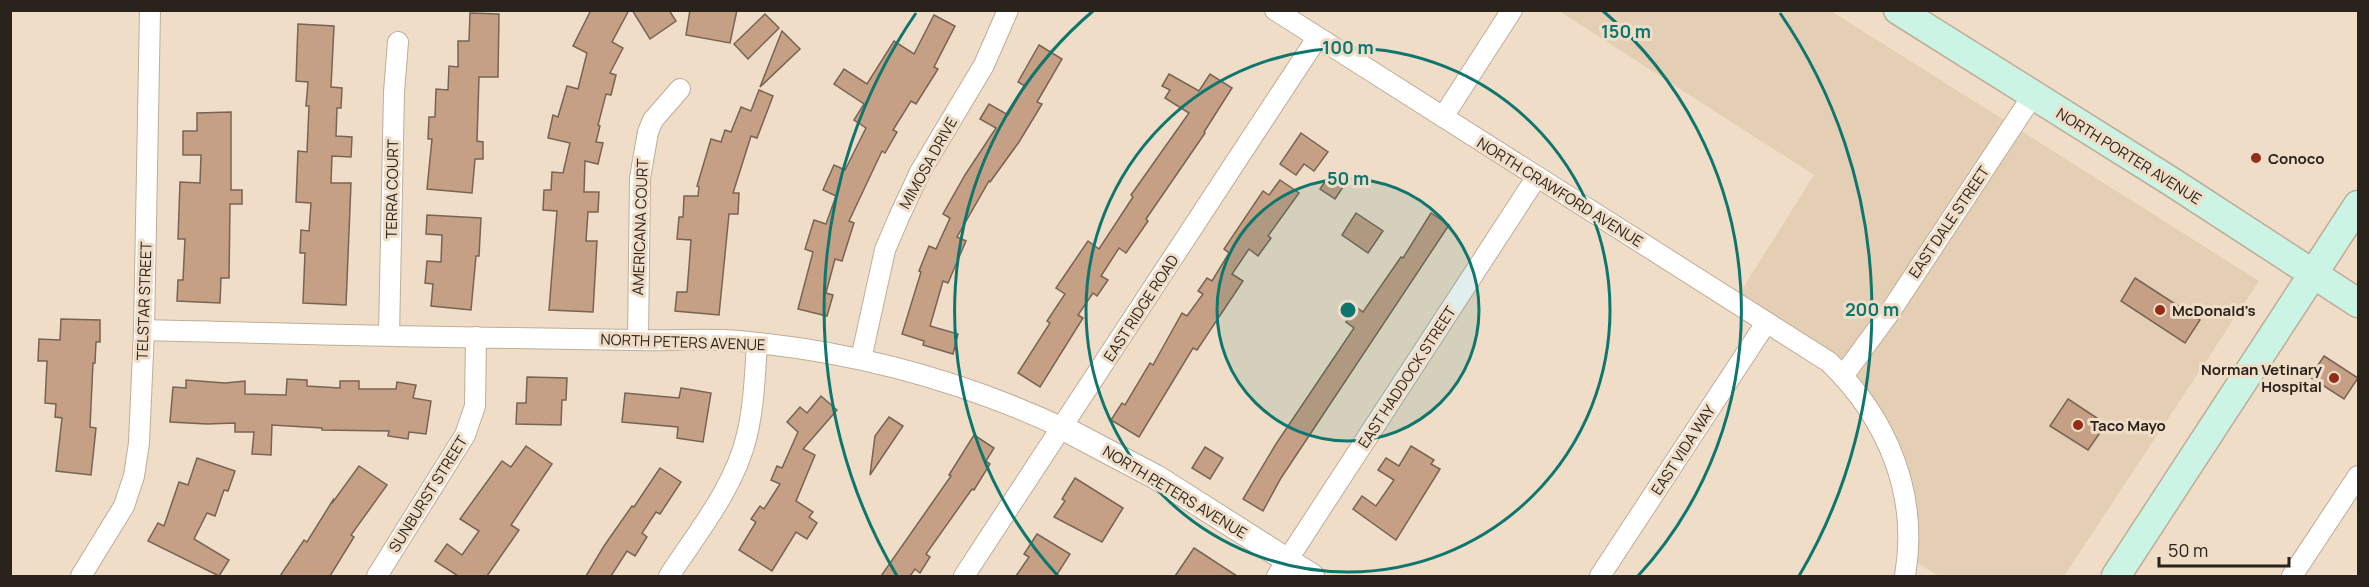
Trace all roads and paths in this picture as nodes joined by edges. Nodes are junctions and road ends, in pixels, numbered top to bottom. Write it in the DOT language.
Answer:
graph roads {
  1 [pos="150,10"];
  2 [pos="1008,10"];
  3 [pos="1275,10"];
  4 [pos="1512,10"];
  5 [pos="1898,10"];
  6 [pos="1317,38"];
  7 [pos="398,42"];
  8 [pos="680,89"];
  9 [pos="2033,95"];
  10 [pos="1443,117"];
  11 [pos="1536,178"];
  12 [pos="2358,205"];
  13 [pos="2315,274"];
  14 [pos="2358,303"];
  15 [pos="1766,323"];
  16 [pos="144,330"];
  17 [pos="389,335"];
  18 [pos="476,337"];
  19 [pos="638,340"];
  20 [pos="757,344"];
  21 [pos="861,359"];
  22 [pos="1843,376"];
  23 [pos="1063,428"];
  24 [pos="2358,476"];
  25 [pos="1282,568"];
  26 [pos="81,576"];
  27 [pos="377,576"];
  28 [pos="669,576"];
  29 [pos="964,576"];
  30 [pos="1312,576"];
  31 [pos="1600,576"];
  32 [pos="1905,576"];
  33 [pos="2116,576"];
  34 [pos="2292,576"];
  1 -- 16 [label="street, TELSTAR STREET"];
  2 -- 21 [label="street, MIMOSA DRIVE"];
  3 -- 6 [label="street, NORTH CRAWFORD AVENUE"];
  4 -- 10 [label="street"];
  5 -- 9 [label="main road, NORTH PORTER AVENUE"];
  6 -- 10 [label="street, NORTH CRAWFORD AVENUE"];
  6 -- 23 [label="street, EAST RIDGE ROAD"];
  7 -- 17 [label="street, TERRA COURT"];
  8 -- 19 [label="street, AMERICANA COURT"];
  9 -- 13 [label="main road, NORTH PORTER AVENUE"];
  9 -- 22 [label="street, EAST DALE STREET"];
  10 -- 11 [label="street, NORTH CRAWFORD AVENUE"];
  11 -- 15 [label="street, NORTH CRAWFORD AVENUE"];
  11 -- 25 [label="street, EAST HADDOCK STREET"];
  12 -- 13 [label="main road"];
  13 -- 14 [label="main road, NORTH PORTER AVENUE"];
  13 -- 33 [label="main road"];
  15 -- 22 [label="street, NORTH CRAWFORD AVENUE"];
  15 -- 31 [label="street, EAST VIDA WAY"];
  16 -- 17 [label="street, NORTH PETERS AVENUE"];
  16 -- 26 [label="street, TELSTAR STREET"];
  17 -- 18 [label="street, NORTH PETERS AVENUE"];
  18 -- 19 [label="street, NORTH PETERS AVENUE"];
  18 -- 27 [label="street, SUNBURST STREET"];
  19 -- 20 [label="street, NORTH PETERS AVENUE"];
  20 -- 21 [label="street, NORTH PETERS AVENUE"];
  20 -- 28 [label="street"];
  21 -- 23 [label="street, NORTH PETERS AVENUE"];
  22 -- 32 [label="street"];
  23 -- 25 [label="street, NORTH PETERS AVENUE"];
  23 -- 29 [label="street, EAST RIDGE ROAD"];
  24 -- 34 [label="street"];
  25 -- 30 [label="street, NORTH PETERS AVENUE"];
}
